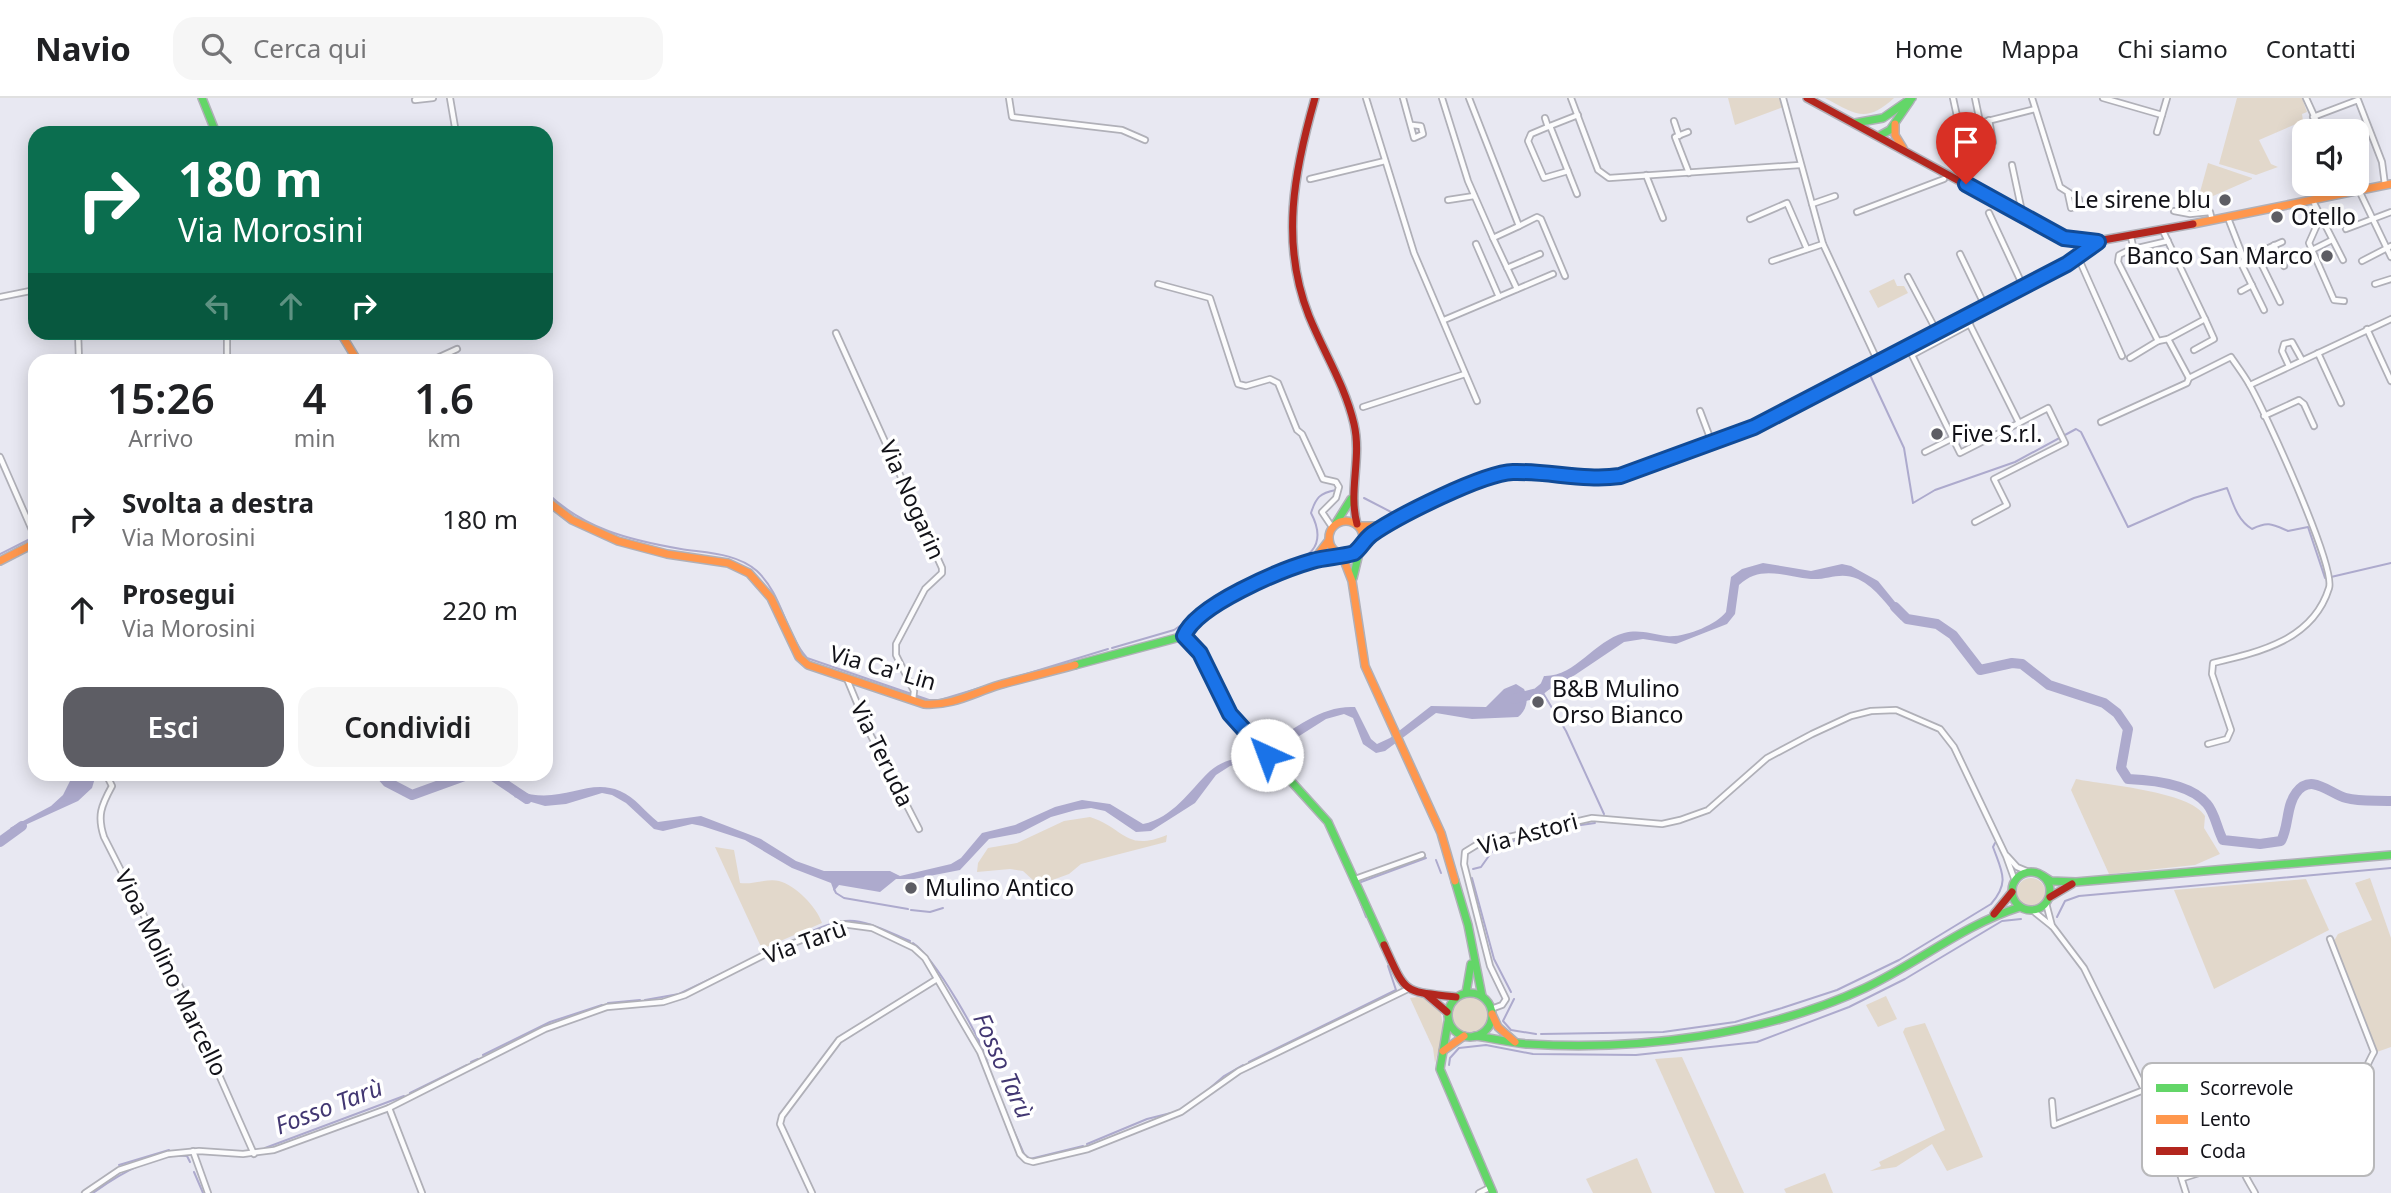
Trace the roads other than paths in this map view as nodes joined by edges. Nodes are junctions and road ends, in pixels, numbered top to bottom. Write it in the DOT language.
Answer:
graph roads {
  1 [pos="202,98"];
  2 [pos="433,98"];
  3 [pos="450,98"];
  4 [pos="1009,98"];
  5 [pos="1315,98"];
  6 [pos="1366,98"];
  7 [pos="1403,98"];
  8 [pos="1442,98"];
  9 [pos="1469,98"];
  10 [pos="1571,98"];
  11 [pos="1783,98"];
  12 [pos="1807,98"];
  13 [pos="1912,98"];
  14 [pos="1952,98"];
  15 [pos="1975,98"];
  16 [pos="2032,98"];
  17 [pos="2103,98"];
  18 [pos="2167,98"];
  19 [pos="2306,98"];
  20 [pos="415,100"];
  21 [pos="2035,108"];
  22 [pos="1578,115"];
  23 [pos="2162,115"];
  24 [pos="2313,117"];
  25 [pos="1545,118"];
  26 [pos="1883,118"];
  27 [pos="1989,120"];
  28 [pos="1674,121"];
  29 [pos="1981,122"];
  30 [pos="1854,123"];
  31 [pos="1895,123"];
  32 [pos="1412,125"];
  33 [pos="213,126"];
  34 [pos="455,126"];
  35 [pos="1549,126"];
  36 [pos="1960,128"];
  37 [pos="1688,132"];
  38 [pos="2157,132"];
  39 [pos="1679,136"];
  40 [pos="1879,136"];
  41 [pos="1145,140"];
  42 [pos="1987,144"];
  43 [pos="1904,150"];
  44 [pos="1385,161"];
  45 [pos="1800,165"];
  46 [pos="2012,165"];
  47 [pos="1568,171"];
  48 [pos="1689,173"];
  49 [pos="1646,175"];
  50 [pos="1944,179"];
  51 [pos="1310,180"];
  52 [pos="2388,185"];
  53 [pos="2369,186"];
  54 [pos="2066,193"];
  55 [pos="1577,194"];
  56 [pos="1474,195"];
  57 [pos="1835,196"];
  58 [pos="2329,196"];
  59 [pos="2363,196"];
  60 [pos="1448,200"];
  61 [pos="2313,201"];
  62 [pos="1811,204"];
  63 [pos="2174,211"];
  64 [pos="1857,212"];
  65 [pos="2018,212"];
  66 [pos="2391,212"];
  67 [pos="1989,213"];
  68 [pos="2321,216"];
  69 [pos="2228,217"];
  70 [pos="1663,218"];
  71 [pos="1750,219"];
  72 [pos="2373,219"];
  73 [pos="2212,221"];
  74 [pos="1519,226"];
  75 [pos="2346,229"];
  76 [pos="2164,231"];
  77 [pos="2131,237"];
  78 [pos="1493,238"];
  79 [pos="2332,240"];
  80 [pos="2168,241"];
  81 [pos="2098,242"];
  82 [pos="2282,242"];
  83 [pos="1476,244"];
  84 [pos="1823,244"];
  85 [pos="2274,246"];
  86 [pos="2389,247"];
  87 [pos="1807,249"];
  88 [pos="2129,250"];
  89 [pos="2312,250"];
  90 [pos="2256,253"];
  91 [pos="1539,254"];
  92 [pos="1960,254"];
  93 [pos="2078,257"];
  94 [pos="2391,257"];
  95 [pos="2244,259"];
  96 [pos="2343,260"];
  97 [pos="1772,261"];
  98 [pos="2362,261"];
  99 [pos="2284,266"];
  100 [pos="1507,268"];
  101 [pos="1553,274"];
  102 [pos="1565,276"];
  103 [pos="1908,277"];
  104 [pos="2391,279"];
  105 [pos="1158,284"];
  106 [pos="2375,284"];
  107 [pos="2252,285"];
  108 [pos="2023,286"];
  109 [pos="1517,289"];
  110 [pos="28,291"];
  111 [pos="2241,291"];
  112 [pos="0,297"];
  113 [pos="1499,297"];
  114 [pos="2344,301"];
  115 [pos="2280,302"];
  116 [pos="1984,304"];
  117 [pos="2264,310"];
  118 [pos="1965,314"];
  119 [pos="2205,319"];
  120 [pos="2391,319"];
  121 [pos="1444,320"];
  122 [pos="1970,324"];
  123 [pos="2367,329"];
  124 [pos="1936,330"];
  125 [pos="836,333"];
  126 [pos="2168,339"];
  127 [pos="2158,341"];
  128 [pos="457,349"];
  129 [pos="2194,350"];
  130 [pos="2318,353"];
  131 [pos="446,354"];
  132 [pos="2122,356"];
  133 [pos="2130,358"];
  134 [pos="2302,360"];
  135 [pos="1879,364"];
  136 [pos="2289,366"];
  137 [pos="1465,374"];
  138 [pos="2189,378"];
  139 [pos="2391,381"];
  140 [pos="2250,385"];
  141 [pos="1477,401"];
  142 [pos="2341,403"];
  143 [pos="1363,407"];
  144 [pos="1700,411"];
  145 [pos="2264,416"];
  146 [pos="2101,422"];
  147 [pos="2019,423"];
  148 [pos="2314,426"];
  149 [pos="1953,438"];
  150 [pos="1712,443"];
  151 [pos="1925,452"];
  152 [pos="0,457"];
  153 [pos="1352,498"];
  154 [pos="553,506"];
  155 [pos="28,521"];
  156 [pos="1975,522"];
  157 [pos="1387,524"];
  158 [pos="1334,525"];
  159 [pos="1358,525"];
  160 [pos="1329,540"];
  161 [pos="1362,545"];
  162 [pos="28,547"];
  163 [pos="1341,554"];
  164 [pos="0,561"];
  165 [pos="1312,561"];
  166 [pos="1353,579"];
  167 [pos="1184,636"];
  168 [pos="847,679"];
  169 [pos="914,697"];
  170 [pos="2208,744"];
  171 [pos="110,781"];
  172 [pos="919,828"];
  173 [pos="1422,855"];
  174 [pos="2391,855"];
  175 [pos="2006,856"];
  176 [pos="2029,872"];
  177 [pos="2043,876"];
  178 [pos="1355,879"];
  179 [pos="2015,881"];
  180 [pos="2076,882"];
  181 [pos="2012,892"];
  182 [pos="2048,900"];
  183 [pos="2020,907"];
  184 [pos="2032,910"];
  185 [pos="1994,914"];
  186 [pos="2053,927"];
  187 [pos="2330,939"];
  188 [pos="1471,946"];
  189 [pos="937,979"];
  190 [pos="1406,990"];
  191 [pos="1422,991"];
  192 [pos="1466,993"];
  193 [pos="1482,996"];
  194 [pos="1456,997"];
  195 [pos="1492,1011"];
  196 [pos="1447,1012"];
  197 [pos="1448,1022"];
  198 [pos="1464,1036"];
  199 [pos="1475,1036"];
  200 [pos="1515,1043"];
  201 [pos="1443,1052"];
  202 [pos="2370,1063"];
  203 [pos="2142,1086"];
  204 [pos="2142,1091"];
  205 [pos="2052,1101"];
  206 [pos="389,1108"];
  207 [pos="193,1151"];
  208 [pos="254,1154"];
  209 [pos="2189,1176"];
  210 [pos="2246,1176"];
  211 [pos="2183,1178"];
  212 [pos="1492,1190"];
  213 [pos="85,1193"];
  214 [pos="208,1193"];
  215 [pos="422,1193"];
  216 [pos="812,1193"];
  217 [pos="1479,1193"];
  218 [pos="2186,1193"];
  219 [pos="2255,1193"];
  1 -- 33 [label="street"];
  2 -- 20 [label="street"];
  3 -- 34 [label="street"];
  4 -- 41 [label="street"];
  5 -- 153 [label="street"];
  6 -- 44 [label="street"];
  7 -- 32 [label="street"];
  8 -- 56 [label="street"];
  9 -- 74 [label="street"];
  10 -- 22 [label="street"];
  11 -- 45 [label="street"];
  12 -- 30 [label="street"];
  13 -- 26 [label="street"];
  13 -- 31 [label="street"];
  14 -- 36 [label="street"];
  15 -- 29 [label="street"];
  16 -- 21 [label="street"];
  17 -- 23 [label="street"];
  18 -- 23 [label="street"];
  19 -- 24 [label="street"];
  21 -- 27 [label="street"];
  21 -- 54 [label="street"];
  22 -- 35 [label="street"];
  22 -- 49 [label="street"];
  23 -- 38 [label="street"];
  24 -- 52 [label="street"];
  25 -- 35 [label="street"];
  26 -- 30 [label="street"];
  26 -- 40 [label="street"];
  27 -- 29 [label="street"];
  27 -- 42 [label="street"];
  28 -- 39 [label="street"];
  29 -- 36 [label="street"];
  29 -- 42 [label="street"];
  30 -- 40 [label="street"];
  31 -- 40 [label="street"];
  31 -- 43 [label="street"];
  35 -- 47 [label="street"];
  35 -- 47 [label="street"];
  36 -- 42 [label="street"];
  37 -- 39 [label="street"];
  39 -- 48 [label="street"];
  40 -- 43 [label="street"];
  43 -- 65 [label="street"];
  44 -- 51 [label="street"];
  44 -- 121 [label="street"];
  45 -- 48 [label="street"];
  45 -- 62 [label="street"];
  46 -- 65 [label="street"];
  47 -- 55 [label="street"];
  48 -- 49 [label="street"];
  49 -- 70 [label="street"];
  50 -- 64 [label="street"];
  52 -- 53 [label="street"];
  56 -- 60 [label="street"];
  56 -- 78 [label="street"];
  57 -- 62 [label="street"];
  58 -- 61 [label="street"];
  59 -- 72 [label="street"];
  61 -- 68 [label="street"];
  61 -- 69 [label="street"];
  62 -- 84 [label="street"];
  63 -- 73 [label="street"];
  65 -- 81 [label="street"];
  66 -- 72 [label="street"];
  67 -- 108 [label="street"];
  68 -- 79 [label="street"];
  68 -- 89 [label="street"];
  69 -- 73 [label="street"];
  69 -- 95 [label="street"];
  71 -- 87 [label="street"];
  72 -- 75 [label="street"];
  72 -- 86 [label="street"];
  73 -- 76 [label="street"];
  74 -- 78 [label="street"];
  74 -- 102 [label="street"];
  76 -- 77 [label="street"];
  76 -- 80 [label="street"];
  77 -- 81 [label="street"];
  77 -- 88 [label="street"];
  78 -- 100 [label="street"];
  79 -- 89 [label="street"];
  79 -- 96 [label="street"];
  80 -- 88 [label="street"];
  80 -- 119 [label="street"];
  81 -- 93 [label="street"];
  82 -- 85 [label="street"];
  83 -- 113 [label="street"];
  84 -- 87 [label="street"];
  84 -- 135 [label="street"];
  85 -- 90 [label="street"];
  85 -- 99 [label="street"];
  86 -- 94 [label="street"];
  86 -- 98 [label="street"];
  87 -- 97 [label="street"];
  88 -- 127 [label="street"];
  89 -- 114 [label="street"];
  90 -- 95 [label="street"];
  90 -- 115 [label="street"];
  91 -- 100 [label="street"];
  92 -- 116 [label="street"];
  93 -- 108 [label="street"];
  93 -- 132 [label="street"];
  95 -- 107 [label="street"];
  100 -- 109 [label="street"];
  101 -- 109 [label="street"];
  103 -- 124 [label="street"];
  104 -- 106 [label="street"];
  105 -- 158 [label="street"];
  107 -- 111 [label="street"];
  107 -- 117 [label="street"];
  108 -- 116 [label="street"];
  109 -- 113 [label="street"];
  110 -- 112 [label="street"];
  113 -- 121 [label="street"];
  116 -- 118 [label="street"];
  118 -- 122 [label="street"];
  118 -- 124 [label="street"];
  119 -- 126 [label="street"];
  119 -- 129 [label="street"];
  120 -- 123 [label="street"];
  121 -- 137 [label="street"];
  122 -- 147 [label="street"];
  122 -- 149 [label="street"];
  123 -- 130 [label="street"];
  123 -- 139 [label="street"];
  124 -- 135 [label="street"];
  125 -- 169 [label="street, Via Nogarin"];
  126 -- 127 [label="street"];
  126 -- 138 [label="street"];
  127 -- 133 [label="street"];
  128 -- 131 [label="street"];
  130 -- 134 [label="street"];
  130 -- 142 [label="street"];
  134 -- 136 [label="street"];
  134 -- 136 [label="street"];
  135 -- 150 [label="street"];
  136 -- 140 [label="street"];
  137 -- 141 [label="street"];
  137 -- 143 [label="street"];
  138 -- 140 [label="street"];
  138 -- 146 [label="street"];
  140 -- 145 [label="street"];
  144 -- 150 [label="street"];
  145 -- 148 [label="street"];
  145 -- 170 [label="street"];
  147 -- 149 [label="street"];
  147 -- 156 [label="street"];
  149 -- 151 [label="street"];
  150 -- 157 [label="street"];
  152 -- 155 [label="street"];
  153 -- 158 [label="street"];
  153 -- 159 [label="street"];
  154 -- 168 [label="street, Via Ca' Lin"];
  157 -- 159 [label="street"];
  157 -- 161 [label="street"];
  158 -- 159 [label="street"];
  158 -- 160 [label="street"];
  159 -- 161 [label="street"];
  160 -- 163 [label="street"];
  160 -- 165 [label="street"];
  161 -- 163 [label="street"];
  161 -- 166 [label="street"];
  162 -- 164 [label="street"];
  163 -- 165 [label="street"];
  163 -- 166 [label="street"];
  165 -- 167 [label="street"];
  166 -- 188 [label="street"];
  167 -- 169 [label="street, Via Ca' Lin"];
  167 -- 178 [label="street"];
  168 -- 169 [label="street, Via Ca' Lin"];
  168 -- 172 [label="street, Via Teruda"];
  171 -- 208 [label="street, Vioa Molino Marcello"];
  173 -- 178 [label="street"];
  174 -- 180 [label="street"];
  175 -- 176 [label="street"];
  175 -- 179 [label="street"];
  175 -- 195 [label="street, Via Astori"];
  176 -- 177 [label="street"];
  176 -- 179 [label="street"];
  177 -- 180 [label="street"];
  177 -- 182 [label="street"];
  178 -- 190 [label="street"];
  179 -- 181 [label="street"];
  180 -- 182 [label="street"];
  181 -- 183 [label="street"];
  181 -- 185 [label="street"];
  182 -- 184 [label="street"];
  182 -- 186 [label="street"];
  183 -- 184 [label="street"];
  183 -- 185 [label="street"];
  184 -- 186 [label="street"];
  185 -- 200 [label="street"];
  186 -- 203 [label="street"];
  187 -- 202 [label="street"];
  188 -- 192 [label="street"];
  188 -- 193 [label="street"];
  189 -- 190 [label="street, Via Tarù"];
  189 -- 206 [label="street, Via Tarù"];
  189 -- 216 [label="street"];
  190 -- 191 [label="street"];
  191 -- 194 [label="street"];
  191 -- 196 [label="street"];
  192 -- 193 [label="street"];
  192 -- 194 [label="street"];
  193 -- 195 [label="street"];
  194 -- 196 [label="street"];
  195 -- 199 [label="street"];
  195 -- 200 [label="street"];
  196 -- 197 [label="street"];
  197 -- 198 [label="street"];
  197 -- 201 [label="street"];
  198 -- 199 [label="street"];
  198 -- 201 [label="street"];
  199 -- 200 [label="street"];
  201 -- 212 [label="street"];
  204 -- 205 [label="street"];
  206 -- 208 [label="street, Via Tarù"];
  206 -- 215 [label="street"];
  207 -- 208 [label="street, Via Tarù"];
  207 -- 213 [label="street, Via Tarù"];
  207 -- 214 [label="street"];
  209 -- 211 [label="street"];
  210 -- 219 [label="street"];
  211 -- 218 [label="street"];
  212 -- 217 [label="street"];
}
